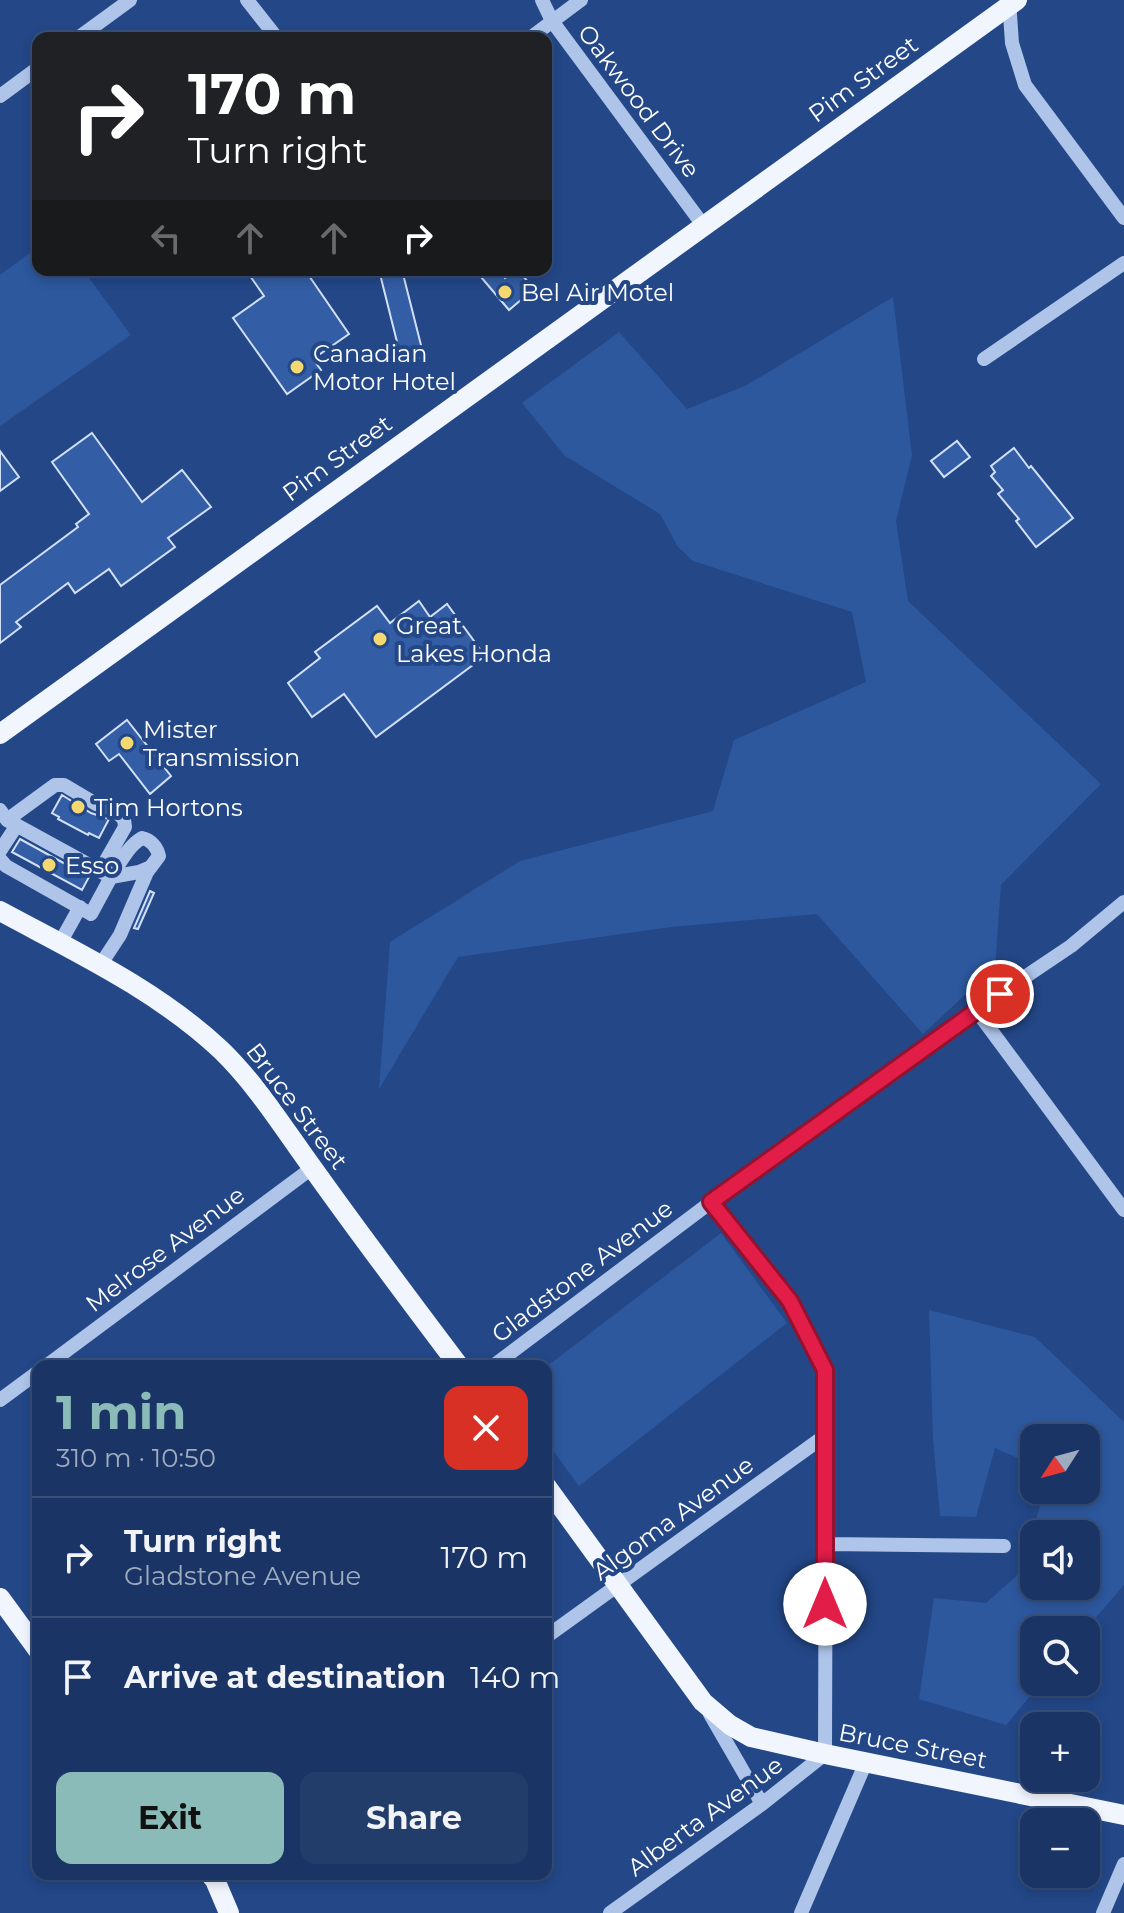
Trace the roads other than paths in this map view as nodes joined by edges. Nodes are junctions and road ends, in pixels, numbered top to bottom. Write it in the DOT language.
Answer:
graph roads {
  1 [pos="130,0"];
  2 [pos="247,0"];
  3 [pos="542,0"];
  4 [pos="581,0"];
  5 [pos="1012,2"];
  6 [pos="110,6"];
  7 [pos="552,21"];
  8 [pos="84,32"];
  9 [pos="272,32"];
  10 [pos="538,32"];
  11 [pos="32,72"];
  12 [pos="0,96"];
  13 [pos="1124,218"];
  14 [pos="703,225"];
  15 [pos="1124,263"];
  16 [pos="984,359"];
  17 [pos="2,728"];
  18 [pos="8,818"];
  19 [pos="0,851"];
  20 [pos="0,859"];
  21 [pos="151,867"];
  22 [pos="106,874"];
  23 [pos="1124,902"];
  24 [pos="80,907"];
  25 [pos="0,911"];
  26 [pos="60,943"];
  27 [pos="101,964"];
  28 [pos="976,1010"];
  29 [pos="312,1168"];
  30 [pos="711,1202"];
  31 [pos="1124,1210"];
  32 [pos="54,1360"];
  33 [pos="455,1360"];
  34 [pos="501,1360"];
  35 [pos="32,1376"];
  36 [pos="0,1400"];
  37 [pos="826,1435"];
  38 [pos="552,1494"];
  39 [pos="826,1544"];
  40 [pos="1004,1546"];
  41 [pos="617,1585"];
  42 [pos="0,1598"];
  43 [pos="552,1633"];
  44 [pos="32,1642"];
  45 [pos="703,1702"];
  46 [pos="825,1754"];
  47 [pos="866,1762"];
  48 [pos="762,1804"];
  49 [pos="1124,1815"];
  50 [pos="1124,1864"];
  51 [pos="217,1880"];
  52 [pos="218,1880"];
  53 [pos="229,1913"];
  54 [pos="239,1913"];
  55 [pos="610,1913"];
  56 [pos="801,1913"];
  57 [pos="1103,1913"];
  1 -- 6 [label="street"];
  2 -- 9 [label="street"];
  3 -- 7 [label="street, Oakwood Drive"];
  4 -- 7 [label="street"];
  5 -- 13 [label="street"];
  5 -- 14 [label="main road, Pim Street"];
  6 -- 8 [label="street"];
  7 -- 10 [label="street"];
  7 -- 14 [label="street, Oakwood Drive"];
  11 -- 12 [label="street"];
  14 -- 17 [label="main road, Pim Street"];
  15 -- 16 [label="street"];
  18 -- 19 [label="street"];
  18 -- 22 [label="street"];
  18 -- 22 [label="street"];
  20 -- 24 [label="street"];
  21 -- 22 [label="street"];
  21 -- 22 [label="street"];
  21 -- 27 [label="street"];
  22 -- 24 [label="street"];
  23 -- 28 [label="street, Gladstone Avenue"];
  24 -- 26 [label="street"];
  25 -- 26 [label="main road, Bruce Street"];
  26 -- 27 [label="main road, Bruce Street"];
  27 -- 29 [label="main road, Bruce Street"];
  28 -- 30 [label="street, Gladstone Avenue"];
  28 -- 31 [label="street"];
  29 -- 32 [label="street, Melrose Avenue"];
  29 -- 33 [label="main road, Bruce Street"];
  30 -- 34 [label="street, Gladstone Avenue"];
  30 -- 37 [label="street"];
  35 -- 36 [label="street"];
  37 -- 39 [label="street"];
  37 -- 41 [label="street, Algoma Avenue"];
  38 -- 41 [label="main road, Bruce Street"];
  39 -- 40 [label="street"];
  39 -- 46 [label="street"];
  41 -- 43 [label="street, Algoma Avenue"];
  41 -- 45 [label="main road, Bruce Street"];
  42 -- 44 [label="main road"];
  45 -- 46 [label="main road, Bruce Street"];
  45 -- 48 [label="street, Bruce Street"];
  46 -- 47 [label="main road, Bruce Street"];
  46 -- 48 [label="street, Alberta Avenue"];
  47 -- 49 [label="main road, Bruce Street"];
  47 -- 56 [label="street"];
  48 -- 55 [label="street, Alberta Avenue"];
  50 -- 57 [label="street"];
  51 -- 53 [label="main road"];
  52 -- 54 [label="street"];
}
